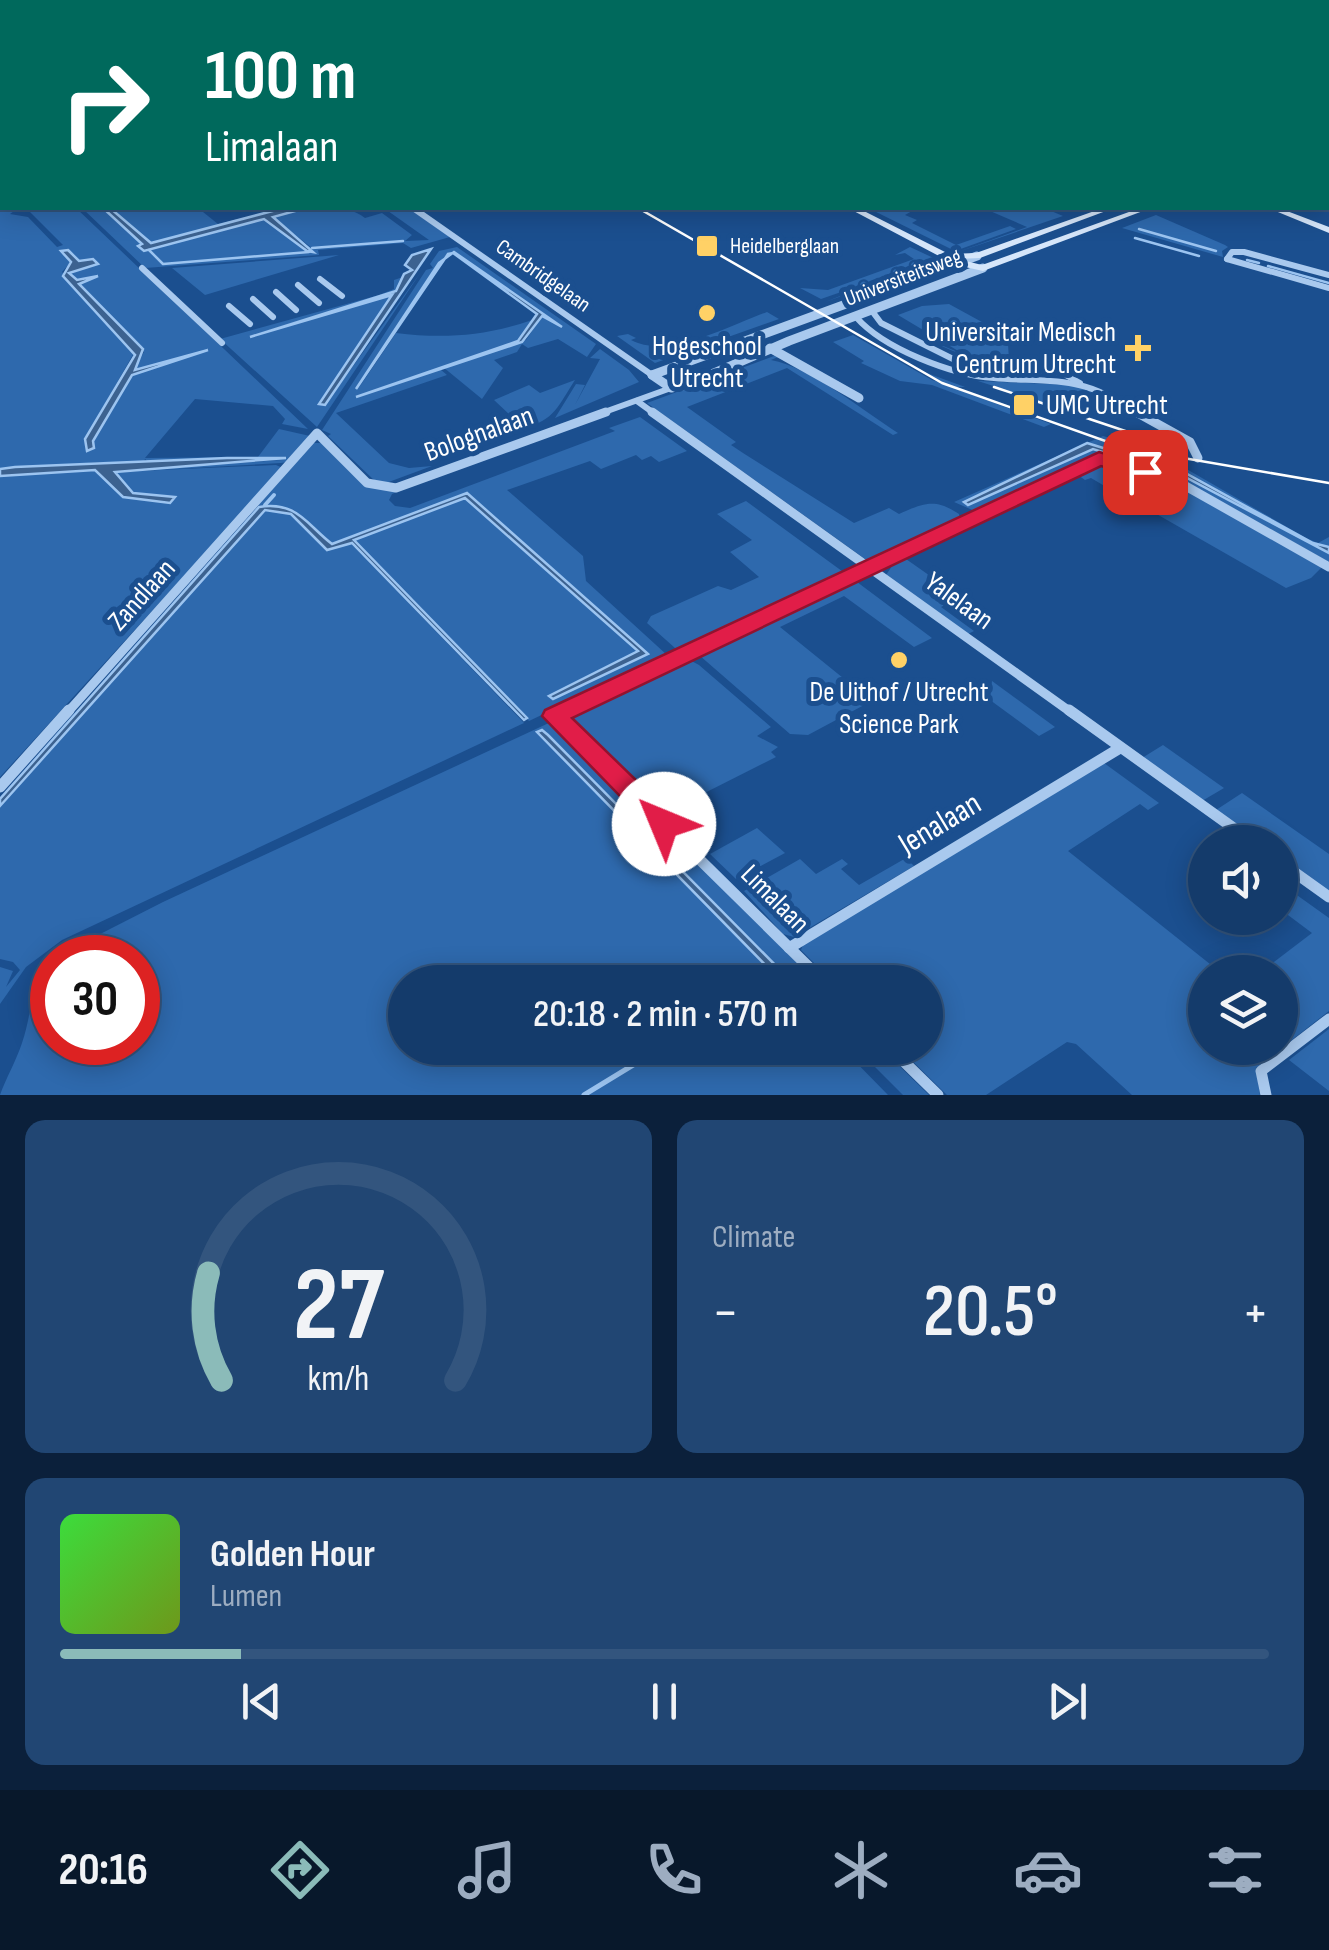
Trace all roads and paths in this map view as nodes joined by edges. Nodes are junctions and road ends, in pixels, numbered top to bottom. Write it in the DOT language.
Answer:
graph roads {
  1 [pos="415,210"];
  2 [pos="856,210"];
  3 [pos="1104,210"];
  4 [pos="1141,210"];
  5 [pos="1293,212"];
  6 [pos="1329,222"];
  7 [pos="1329,232"];
  8 [pos="941,253"];
  9 [pos="978,256"];
  10 [pos="959,263"];
  11 [pos="142,268"];
  12 [pos="983,268"];
  13 [pos="1329,276"];
  14 [pos="320,279"];
  15 [pos="919,280"];
  16 [pos="298,285"];
  17 [pos="1329,288"];
  18 [pos="276,292"];
  19 [pos="342,296"];
  20 [pos="253,299"];
  21 [pos="319,303"];
  22 [pos="229,306"];
  23 [pos="296,310"];
  24 [pos="872,311"];
  25 [pos="273,317"];
  26 [pos="856,317"];
  27 [pos="250,324"];
  28 [pos="779,330"];
  29 [pos="806,336"];
  30 [pos="222,343"];
  31 [pos="775,352"];
  32 [pos="702,356"];
  33 [pos="794,359"];
  34 [pos="723,370"];
  35 [pos="652,375"];
  36 [pos="1082,385"];
  37 [pos="672,388"];
  38 [pos="859,398"];
  39 [pos="637,401"];
  40 [pos="317,433"];
  41 [pos="1198,458"];
  42 [pos="869,567"];
  43 [pos="1329,567"];
  44 [pos="1120,748"];
  45 [pos="0,787"];
  46 [pos="1229,825"];
  47 [pos="1298,875"];
  48 [pos="1329,897"];
  49 [pos="789,948"];
  50 [pos="806,965"];
  51 [pos="1329,1018"];
  52 [pos="907,1065"];
  53 [pos="938,1095"];
  54 [pos="1266,1095"];
  1 -- 35 [label="street, Cambridgelaan"];
  2 -- 8 [label="main road"];
  3 -- 9 [label="main road, Universiteitsweg"];
  4 -- 12 [label="main road, Universiteitsweg"];
  5 -- 6 [label="main road"];
  5 -- 7 [label="main road"];
  8 -- 9 [label="main road"];
  8 -- 10 [label="main road"];
  9 -- 10 [label="street, Universiteitsweg"];
  10 -- 12 [label="main road, Universiteitsweg"];
  10 -- 15 [label="street, Universiteitsweg"];
  11 -- 30 [label="street"];
  12 -- 24 [label="street, Universiteitsweg"];
  13 -- 17 [label="street"];
  14 -- 19 [label="street"];
  15 -- 26 [label="street"];
  15 -- 28 [label="street, Universiteitsweg"];
  16 -- 21 [label="street"];
  18 -- 23 [label="street"];
  20 -- 25 [label="street"];
  22 -- 27 [label="street"];
  24 -- 26 [label="street, Universiteitsweg"];
  24 -- 36 [label="street"];
  26 -- 29 [label="street, Universiteitsweg"];
  26 -- 36 [label="street"];
  28 -- 31 [label="street"];
  28 -- 32 [label="street"];
  29 -- 31 [label="street"];
  29 -- 33 [label="street"];
  31 -- 33 [label="street"];
  31 -- 34 [label="street, Bolognalaan"];
  32 -- 34 [label="street"];
  32 -- 35 [label="street"];
  33 -- 38 [label="street"];
  34 -- 37 [label="street, Bolognalaan"];
  35 -- 37 [label="street"];
  36 -- 41 [label="street"];
  37 -- 39 [label="street, Bolognalaan"];
  39 -- 40 [label="street, Bolognalaan"];
  39 -- 42 [label="street, Yalelaan"];
  40 -- 45 [label="street, Zandlaan"];
  42 -- 43 [label="street"];
  42 -- 44 [label="street, Yalelaan"];
  42 -- 49 [label="street, Limalaan"];
  44 -- 46 [label="street, Yalelaan"];
  44 -- 49 [label="street, Jenalaan"];
  47 -- 48 [label="street"];
  49 -- 50 [label="street, Limalaan"];
  51 -- 54 [label="street"];
  52 -- 53 [label="street"];
}
